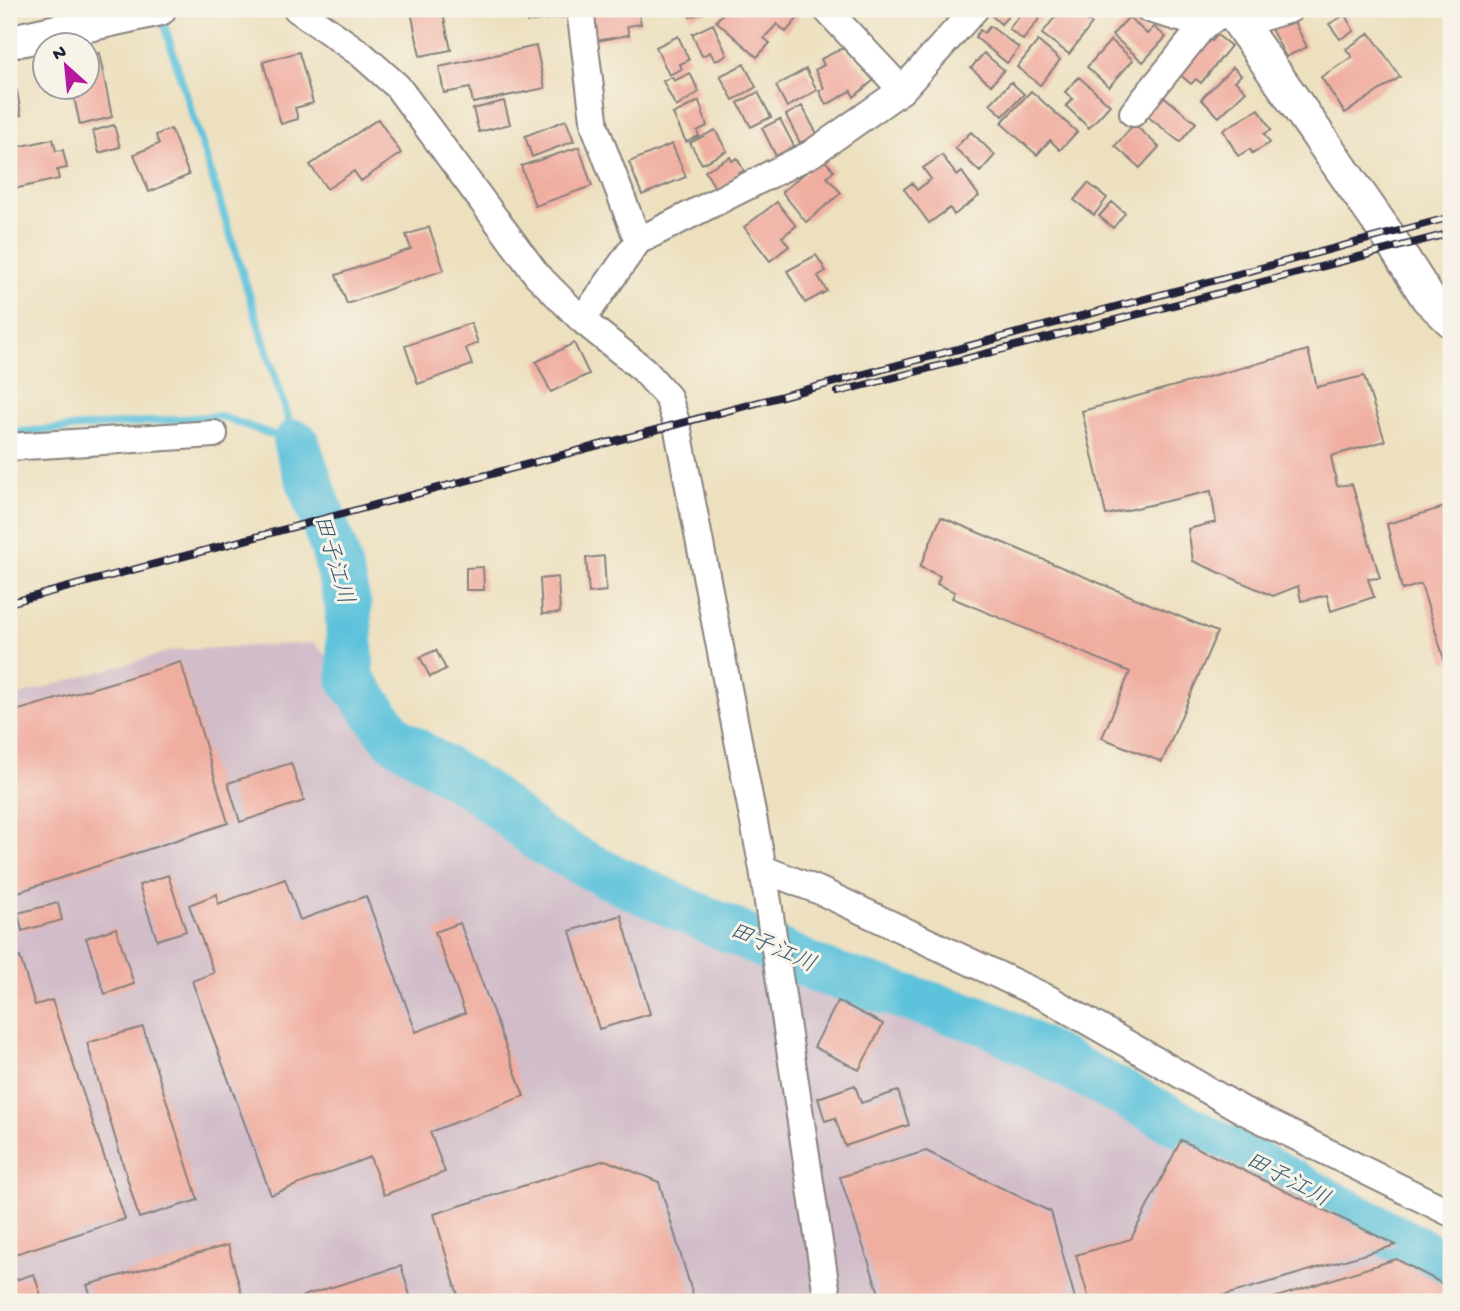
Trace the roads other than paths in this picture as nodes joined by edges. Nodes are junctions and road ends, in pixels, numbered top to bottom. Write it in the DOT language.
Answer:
graph roads {
  1 [pos="159,9"];
  2 [pos="297,9"];
  3 [pos="580,9"];
  4 [pos="826,9"];
  5 [pos="975,9"];
  6 [pos="1149,9"];
  7 [pos="1290,9"];
  8 [pos="1227,17"];
  9 [pos="9,43"];
  10 [pos="902,90"];
  11 [pos="1133,113"];
  12 [pos="638,241"];
  13 [pos="582,320"];
  14 [pos="1451,320"];
  15 [pos="214,434"];
  16 [pos="9,447"];
  17 [pos="762,869"];
  18 [pos="1451,1213"];
  19 [pos="828,1302"];
  1 -- 9 [label="street"];
  2 -- 13 [label="street"];
  3 -- 12 [label="street"];
  4 -- 10 [label="street"];
  5 -- 10 [label="street"];
  6 -- 8 [label="street"];
  7 -- 8 [label="street"];
  8 -- 11 [label="street"];
  8 -- 14 [label="street"];
  10 -- 12 [label="street"];
  12 -- 13 [label="street"];
  13 -- 17 [label="street"];
  15 -- 16 [label="street"];
  17 -- 18 [label="street"];
  17 -- 19 [label="street"];
}
